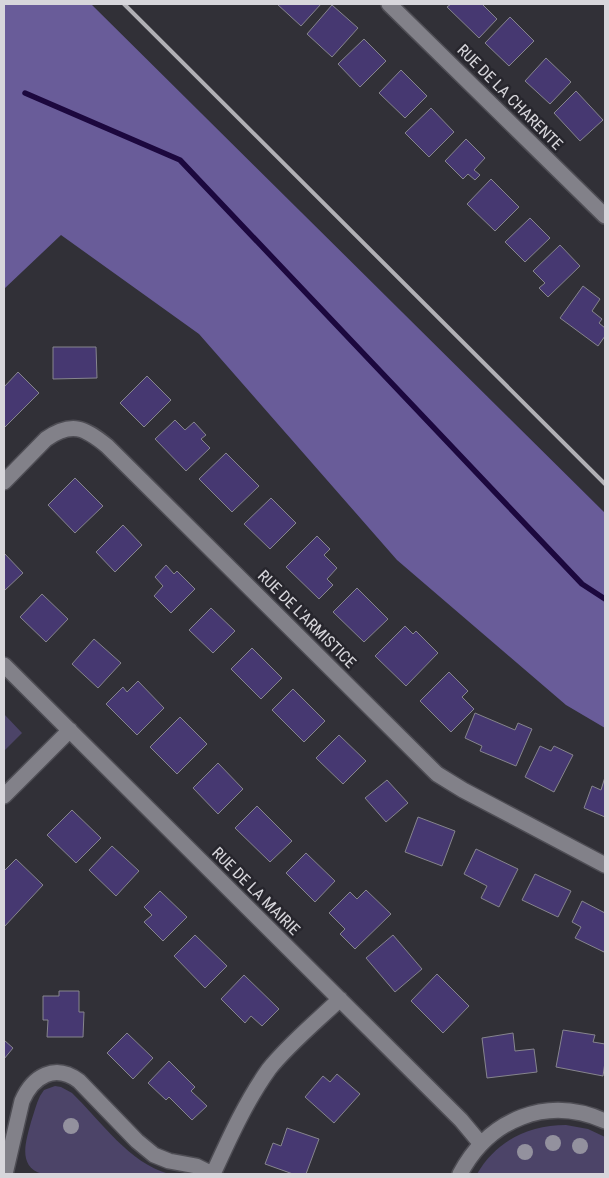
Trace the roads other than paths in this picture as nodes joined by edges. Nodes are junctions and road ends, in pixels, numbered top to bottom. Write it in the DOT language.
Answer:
graph roads {
  1 [pos="389,4"];
  2 [pos="605,216"];
  3 [pos="4,482"];
  4 [pos="4,665"];
  5 [pos="70,730"];
  6 [pos="4,796"];
  7 [pos="605,864"];
  8 [pos="340,999"];
  9 [pos="605,1121"];
  10 [pos="481,1144"];
  11 [pos="5,1174"];
  12 [pos="213,1174"];
  13 [pos="460,1174"];
  1 -- 2 [label="street, RUE DE LA CHARENTE"];
  3 -- 7 [label="street, RUE DE L'ARMISTICE"];
  4 -- 5 [label="street, RUE DE LA MAIRIE"];
  5 -- 6 [label="street"];
  5 -- 8 [label="street, RUE DE LA MAIRIE"];
  8 -- 10 [label="street, RUE DE LA MAIRIE"];
  8 -- 12 [label="street"];
  9 -- 10 [label="street"];
  10 -- 13 [label="street"];
  11 -- 12 [label="street"];
}
